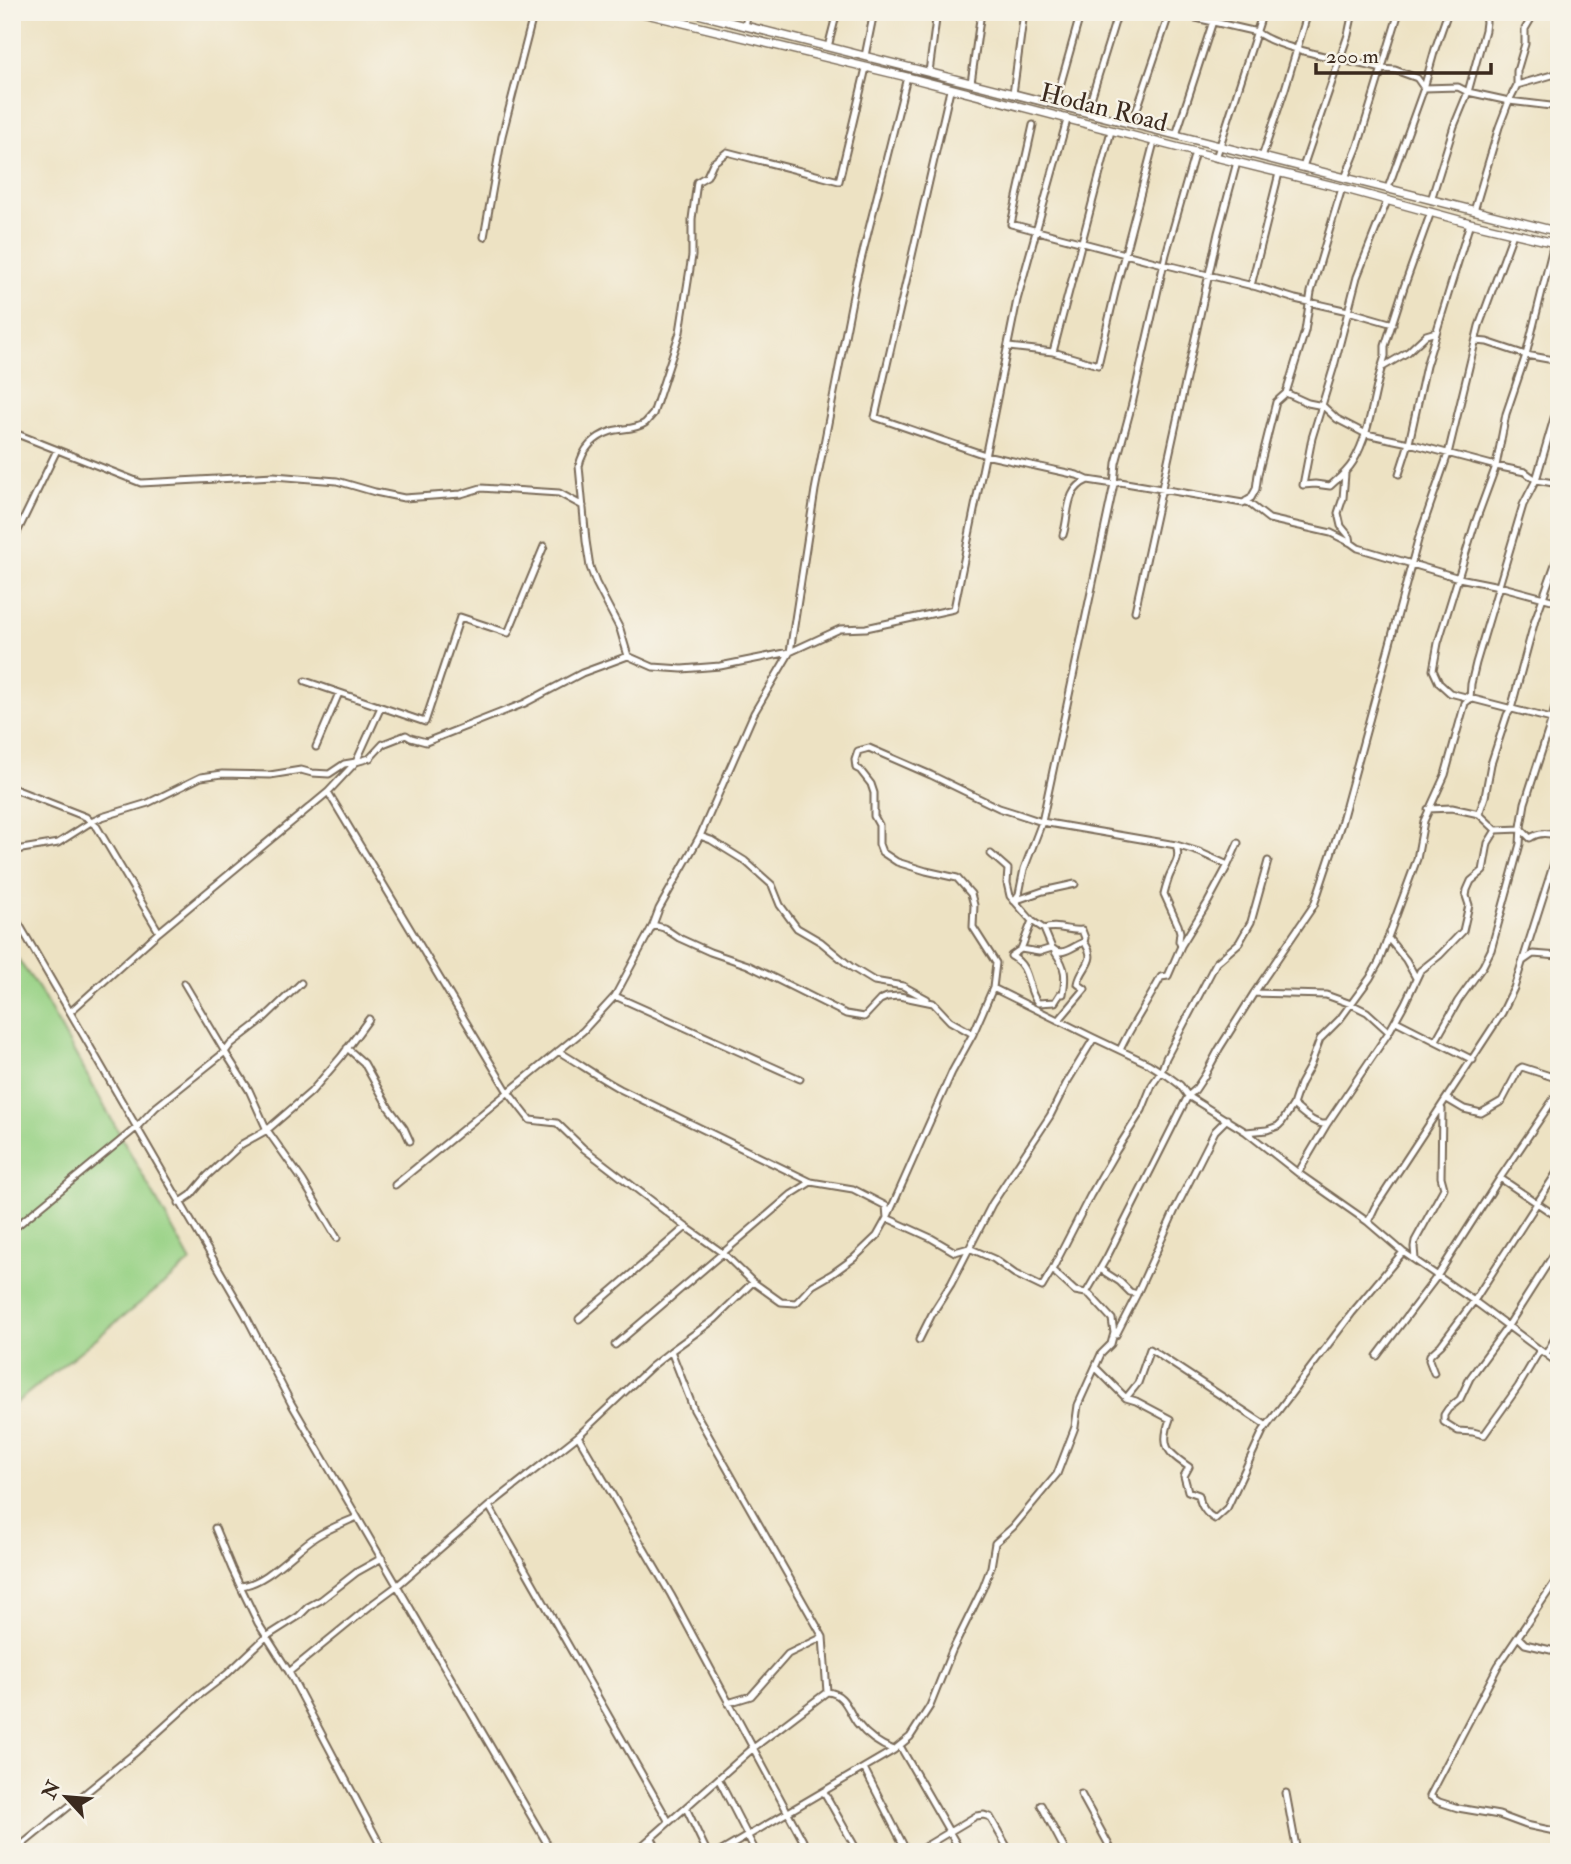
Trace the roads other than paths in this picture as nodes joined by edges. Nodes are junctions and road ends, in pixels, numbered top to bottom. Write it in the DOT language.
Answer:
graph roads {
  1 [pos="534,12"];
  2 [pos="638,12"];
  3 [pos="690,12"];
  4 [pos="748,12"];
  5 [pos="837,12"];
  6 [pos="874,12"];
  7 [pos="937,12"];
  8 [pos="981,12"];
  9 [pos="1024,12"];
  10 [pos="1081,12"];
  11 [pos="1118,12"];
  12 [pos="1170,12"];
  13 [pos="1216,12"];
  14 [pos="1263,12"];
  15 [pos="1308,12"];
  16 [pos="1353,12"];
  17 [pos="1399,12"];
  18 [pos="1448,12"];
  19 [pos="1484,12"];
  20 [pos="1489,12"];
  21 [pos="1535,12"];
  22 [pos="713,15"];
  23 [pos="1214,21"];
  24 [pos="1486,22"];
  25 [pos="745,26"];
  26 [pos="1257,32"];
  27 [pos="828,47"];
  28 [pos="1297,48"];
  29 [pos="865,56"];
  30 [pos="1340,59"];
  31 [pos="866,68"];
  32 [pos="1382,69"];
  33 [pos="929,72"];
  34 [pos="1559,73"];
  35 [pos="906,77"];
  36 [pos="971,83"];
  37 [pos="1517,85"];
  38 [pos="1424,88"];
  39 [pos="950,90"];
  40 [pos="1468,92"];
  41 [pos="1013,94"];
  42 [pos="1508,101"];
  43 [pos="1055,104"];
  44 [pos="1559,107"];
  45 [pos="1087,112"];
  46 [pos="1067,120"];
  47 [pos="1132,124"];
  48 [pos="1033,125"];
  49 [pos="1111,131"];
  50 [pos="1176,135"];
  51 [pos="1154,142"];
  52 [pos="1219,146"];
  53 [pos="1195,152"];
  54 [pos="1262,157"];
  55 [pos="1216,158"];
  56 [pos="1237,162"];
  57 [pos="1303,167"];
  58 [pos="1279,173"];
  59 [pos="1345,178"];
  60 [pos="1342,188"];
  61 [pos="1388,188"];
  62 [pos="1431,200"];
  63 [pos="1387,201"];
  64 [pos="1474,211"];
  65 [pos="1431,212"];
  66 [pos="1469,223"];
  67 [pos="1037,231"];
  68 [pos="1559,232"];
  69 [pos="1513,234"];
  70 [pos="484,237"];
  71 [pos="1082,242"];
  72 [pos="1556,244"];
  73 [pos="1125,254"];
  74 [pos="1163,264"];
  75 [pos="1209,276"];
  76 [pos="1251,286"];
  77 [pos="1309,302"];
  78 [pos="1348,311"];
  79 [pos="1393,324"];
  80 [pos="1437,332"];
  81 [pos="1476,341"];
  82 [pos="1009,347"];
  83 [pos="1053,352"];
  84 [pos="1526,355"];
  85 [pos="1559,361"];
  86 [pos="1381,368"];
  87 [pos="1286,393"];
  88 [pos="1559,401"];
  89 [pos="1322,406"];
  90 [pos="12,432"];
  91 [pos="1366,434"];
  92 [pos="1409,443"];
  93 [pos="57,450"];
  94 [pos="1448,454"];
  95 [pos="985,455"];
  96 [pos="1496,466"];
  97 [pos="1349,468"];
  98 [pos="1399,474"];
  99 [pos="1088,480"];
  100 [pos="1536,480"];
  101 [pos="1114,484"];
  102 [pos="1559,484"];
  103 [pos="1161,489"];
  104 [pos="1246,501"];
  105 [pos="583,506"];
  106 [pos="1063,535"];
  107 [pos="12,543"];
  108 [pos="1351,543"];
  109 [pos="544,546"];
  110 [pos="1559,553"];
  111 [pos="1412,564"];
  112 [pos="1459,578"];
  113 [pos="1499,586"];
  114 [pos="1542,598"];
  115 [pos="1559,602"];
  116 [pos="1136,611"];
  117 [pos="790,652"];
  118 [pos="628,656"];
  119 [pos="305,681"];
  120 [pos="1559,692"];
  121 [pos="339,693"];
  122 [pos="1470,699"];
  123 [pos="381,707"];
  124 [pos="1511,709"];
  125 [pos="1555,720"];
  126 [pos="316,747"];
  127 [pos="356,762"];
  128 [pos="12,788"];
  129 [pos="328,792"];
  130 [pos="1428,809"];
  131 [pos="1479,814"];
  132 [pos="91,822"];
  133 [pos="1042,822"];
  134 [pos="1521,829"];
  135 [pos="1496,830"];
  136 [pos="700,836"];
  137 [pos="1559,836"];
  138 [pos="1238,843"];
  139 [pos="1176,845"];
  140 [pos="1559,847"];
  141 [pos="12,849"];
  142 [pos="991,853"];
  143 [pos="1268,861"];
  144 [pos="1228,865"];
  145 [pos="1074,884"];
  146 [pos="1014,901"];
  147 [pos="12,912"];
  148 [pos="1032,921"];
  149 [pos="653,925"];
  150 [pos="1044,929"];
  151 [pos="159,932"];
  152 [pos="1388,938"];
  153 [pos="1084,942"];
  154 [pos="1181,946"];
  155 [pos="1021,949"];
  156 [pos="1054,950"];
  157 [pos="1012,956"];
  158 [pos="1559,956"];
  159 [pos="1523,961"];
  160 [pos="996,963"];
  161 [pos="1416,978"];
  162 [pos="184,983"];
  163 [pos="301,983"];
  164 [pos="993,988"];
  165 [pos="1254,993"];
  166 [pos="615,996"];
  167 [pos="933,1003"];
  168 [pos="1038,1003"];
  169 [pos="1351,1004"];
  170 [pos="1037,1010"];
  171 [pos="70,1012"];
  172 [pos="369,1019"];
  173 [pos="1059,1020"];
  174 [pos="1396,1021"];
  175 [pos="1389,1032"];
  176 [pos="973,1034"];
  177 [pos="1094,1038"];
  178 [pos="1436,1040"];
  179 [pos="347,1048"];
  180 [pos="1120,1050"];
  181 [pos="558,1051"];
  182 [pos="225,1052"];
  183 [pos="1473,1059"];
  184 [pos="1161,1072"];
  185 [pos="800,1079"];
  186 [pos="1559,1079"];
  187 [pos="508,1091"];
  188 [pos="1559,1091"];
  189 [pos="1188,1096"];
  190 [pos="1447,1099"];
  191 [pos="1293,1105"];
  192 [pos="1442,1107"];
  193 [pos="1227,1119"];
  194 [pos="1327,1124"];
  195 [pos="136,1128"];
  196 [pos="267,1130"];
  197 [pos="1246,1132"];
  198 [pos="410,1141"];
  199 [pos="1559,1169"];
  200 [pos="1298,1173"];
  201 [pos="1500,1178"];
  202 [pos="811,1182"];
  203 [pos="396,1185"];
  204 [pos="179,1203"];
  205 [pos="1536,1203"];
  206 [pos="887,1218"];
  207 [pos="1559,1218"];
  208 [pos="1368,1222"];
  209 [pos="686,1227"];
  210 [pos="12,1230"];
  211 [pos="337,1238"];
  212 [pos="1559,1246"];
  213 [pos="969,1248"];
  214 [pos="1403,1252"];
  215 [pos="724,1254"];
  216 [pos="1415,1259"];
  217 [pos="1100,1269"];
  218 [pos="1052,1270"];
  219 [pos="1438,1275"];
  220 [pos="753,1282"];
  221 [pos="1086,1293"];
  222 [pos="1137,1294"];
  223 [pos="1474,1301"];
  224 [pos="579,1319"];
  225 [pos="1508,1326"];
  226 [pos="1559,1331"];
  227 [pos="919,1340"];
  228 [pos="1111,1344"];
  229 [pos="615,1345"];
  230 [pos="671,1351"];
  231 [pos="1543,1352"];
  232 [pos="1377,1356"];
  233 [pos="1559,1364"];
  234 [pos="1096,1368"];
  235 [pos="1434,1373"];
  236 [pos="1126,1398"];
  237 [pos="1267,1426"];
  238 [pos="578,1436"];
  239 [pos="489,1506"];
  240 [pos="357,1517"];
  241 [pos="215,1528"];
  242 [pos="382,1558"];
  243 [pos="1559,1576"];
  244 [pos="240,1586"];
  245 [pos="398,1586"];
  246 [pos="266,1637"];
  247 [pos="823,1637"];
  248 [pos="1518,1637"];
  249 [pos="1559,1653"];
  250 [pos="289,1672"];
  251 [pos="827,1692"];
  252 [pos="728,1703"];
  253 [pos="897,1748"];
  254 [pos="752,1749"];
  255 [pos="864,1768"];
  256 [pos="719,1780"];
  257 [pos="824,1792"];
  258 [pos="1286,1793"];
  259 [pos="1081,1794"];
  260 [pos="1041,1805"];
  261 [pos="686,1808"];
  262 [pos="788,1813"];
  263 [pos="669,1822"];
  264 [pos="949,1831"];
  265 [pos="1559,1832"];
  266 [pos="747,1835"];
  267 [pos="652,1838"];
  268 [pos="13,1852"];
  269 [pos="384,1852"];
  270 [pos="552,1852"];
  271 [pos="635,1852"];
  272 [pos="658,1852"];
  273 [pos="707,1852"];
  274 [pos="720,1852"];
  275 [pos="756,1852"];
  276 [pos="809,1852"];
  277 [pos="858,1852"];
  278 [pos="907,1852"];
  279 [pos="916,1852"];
  280 [pos="961,1852"];
  281 [pos="1010,1852"];
  282 [pos="1066,1852"];
  283 [pos="1102,1852"];
  284 [pos="1297,1852"];
  1 -- 70 [label="street"];
  2 -- 31 [label="main road, Hodan Road"];
  3 -- 22 [label="main road, Hodan Road"];
  4 -- 25 [label="street"];
  5 -- 27 [label="street"];
  6 -- 29 [label="street"];
  7 -- 33 [label="street"];
  8 -- 36 [label="street"];
  9 -- 41 [label="street"];
  10 -- 43 [label="street"];
  11 -- 45 [label="street"];
  12 -- 23 [label="street"];
  12 -- 47 [label="street"];
  13 -- 23 [label="street"];
  14 -- 26 [label="street"];
  15 -- 28 [label="street"];
  16 -- 30 [label="street"];
  17 -- 32 [label="street"];
  18 -- 38 [label="street"];
  19 -- 24 [label="street"];
  20 -- 24 [label="street"];
  21 -- 37 [label="street"];
  22 -- 25 [label="main road, Hodan Road"];
  23 -- 26 [label="street"];
  23 -- 50 [label="street"];
  24 -- 40 [label="street"];
  25 -- 27 [label="main road, Hodan Road"];
  26 -- 28 [label="street"];
  26 -- 52 [label="street"];
  27 -- 29 [label="main road, Hodan Road"];
  28 -- 30 [label="street"];
  28 -- 54 [label="street"];
  29 -- 33 [label="main road, Hodan Road"];
  30 -- 32 [label="street"];
  30 -- 57 [label="street"];
  31 -- 35 [label="main road, Hodan Road"];
  31 -- 105 [label="street"];
  32 -- 38 [label="street"];
  32 -- 59 [label="street"];
  33 -- 36 [label="main road, Hodan Road"];
  34 -- 37 [label="street"];
  35 -- 39 [label="main road, Hodan Road"];
  35 -- 117 [label="street"];
  36 -- 41 [label="main road, Hodan Road"];
  37 -- 42 [label="street"];
  38 -- 40 [label="street"];
  38 -- 61 [label="street"];
  39 -- 46 [label="main road, Hodan Road"];
  39 -- 95 [label="street"];
  40 -- 42 [label="street"];
  40 -- 62 [label="street"];
  41 -- 43 [label="main road, Hodan Road"];
  42 -- 44 [label="street"];
  42 -- 64 [label="street"];
  43 -- 45 [label="main road, Hodan Road"];
  45 -- 47 [label="main road, Hodan Road"];
  46 -- 49 [label="main road, Hodan Road"];
  46 -- 67 [label="street"];
  47 -- 50 [label="main road, Hodan Road"];
  48 -- 67 [label="street"];
  49 -- 51 [label="main road, Hodan Road"];
  49 -- 71 [label="street"];
  50 -- 52 [label="main road, Hodan Road"];
  51 -- 53 [label="main road, Hodan Road"];
  51 -- 73 [label="street"];
  52 -- 54 [label="main road, Hodan Road"];
  52 -- 55 [label="street"];
  53 -- 55 [label="main road, Hodan Road"];
  53 -- 74 [label="street"];
  54 -- 57 [label="main road, Hodan Road"];
  55 -- 56 [label="main road, Hodan Road"];
  56 -- 58 [label="main road, Hodan Road"];
  56 -- 75 [label="street"];
  57 -- 59 [label="main road, Hodan Road"];
  58 -- 60 [label="main road, Hodan Road"];
  58 -- 76 [label="street"];
  59 -- 61 [label="main road, Hodan Road"];
  60 -- 63 [label="main road, Hodan Road"];
  60 -- 77 [label="street"];
  61 -- 62 [label="main road, Hodan Road"];
  62 -- 64 [label="main road, Hodan Road"];
  63 -- 65 [label="main road, Hodan Road"];
  63 -- 78 [label="street"];
  64 -- 68 [label="main road, Hodan Road"];
  65 -- 66 [label="main road, Hodan Road"];
  65 -- 79 [label="street"];
  66 -- 69 [label="main road, Hodan Road"];
  66 -- 80 [label="street"];
  67 -- 71 [label="street"];
  67 -- 82 [label="street"];
  69 -- 72 [label="main road, Hodan Road"];
  69 -- 81 [label="street"];
  71 -- 73 [label="street"];
  71 -- 83 [label="street"];
  72 -- 84 [label="street"];
  73 -- 74 [label="street"];
  73 -- 83 [label="street"];
  74 -- 75 [label="street"];
  74 -- 101 [label="street"];
  75 -- 76 [label="street"];
  75 -- 103 [label="street"];
  76 -- 77 [label="street"];
  77 -- 78 [label="street"];
  77 -- 87 [label="street"];
  78 -- 79 [label="street"];
  78 -- 89 [label="street"];
  79 -- 86 [label="street"];
  80 -- 86 [label="street"];
  80 -- 92 [label="street"];
  81 -- 84 [label="street"];
  81 -- 94 [label="street"];
  82 -- 83 [label="street"];
  82 -- 95 [label="street"];
  84 -- 85 [label="street"];
  84 -- 96 [label="street"];
  86 -- 91 [label="street"];
  87 -- 89 [label="street"];
  87 -- 104 [label="street"];
  88 -- 100 [label="street"];
  89 -- 91 [label="street"];
  89 -- 97 [label="street"];
  90 -- 93 [label="street"];
  91 -- 92 [label="street"];
  91 -- 97 [label="street"];
  92 -- 94 [label="street"];
  92 -- 98 [label="street"];
  93 -- 105 [label="street"];
  93 -- 107 [label="street"];
  94 -- 96 [label="street"];
  94 -- 111 [label="street"];
  95 -- 99 [label="street"];
  95 -- 117 [label="street"];
  96 -- 100 [label="street"];
  96 -- 112 [label="street"];
  97 -- 108 [label="street"];
  99 -- 101 [label="street"];
  99 -- 106 [label="street"];
  100 -- 102 [label="street"];
  100 -- 113 [label="street"];
  101 -- 103 [label="street"];
  101 -- 133 [label="street"];
  103 -- 104 [label="street"];
  103 -- 116 [label="street"];
  104 -- 108 [label="street"];
  105 -- 118 [label="street"];
  108 -- 111 [label="street"];
  109 -- 123 [label="street"];
  110 -- 114 [label="street"];
  111 -- 112 [label="street"];
  111 -- 165 [label="street"];
  112 -- 113 [label="street"];
  112 -- 122 [label="street"];
  113 -- 114 [label="street"];
  113 -- 122 [label="street"];
  114 -- 115 [label="street"];
  114 -- 124 [label="street"];
  117 -- 118 [label="street"];
  117 -- 136 [label="street"];
  118 -- 127 [label="street"];
  119 -- 121 [label="street"];
  120 -- 125 [label="street"];
  121 -- 123 [label="street"];
  121 -- 126 [label="street"];
  122 -- 124 [label="street"];
  122 -- 130 [label="street"];
  123 -- 127 [label="street"];
  124 -- 125 [label="street"];
  124 -- 131 [label="street"];
  125 -- 134 [label="street"];
  127 -- 129 [label="street"];
  127 -- 132 [label="street"];
  128 -- 132 [label="street"];
  129 -- 151 [label="street"];
  129 -- 187 [label="street"];
  130 -- 131 [label="street"];
  130 -- 152 [label="street"];
  131 -- 135 [label="street"];
  132 -- 141 [label="street"];
  132 -- 151 [label="street"];
  133 -- 139 [label="street"];
  133 -- 146 [label="street"];
  133 -- 160 [label="street"];
  134 -- 135 [label="street"];
  134 -- 137 [label="street"];
  134 -- 178 [label="street"];
  135 -- 161 [label="street"];
  136 -- 149 [label="street"];
  136 -- 167 [label="street"];
  138 -- 144 [label="street"];
  139 -- 144 [label="street"];
  139 -- 154 [label="street"];
  140 -- 159 [label="street"];
  142 -- 146 [label="street"];
  143 -- 184 [label="street"];
  144 -- 154 [label="street"];
  145 -- 146 [label="street"];
  146 -- 148 [label="street"];
  147 -- 171 [label="street"];
  148 -- 150 [label="street"];
  148 -- 155 [label="street"];
  149 -- 166 [label="street"];
  149 -- 167 [label="street"];
  150 -- 153 [label="street"];
  150 -- 156 [label="street"];
  151 -- 171 [label="street"];
  152 -- 161 [label="street"];
  152 -- 169 [label="street"];
  153 -- 156 [label="street"];
  153 -- 173 [label="street"];
  154 -- 180 [label="street"];
  155 -- 156 [label="street"];
  155 -- 157 [label="street"];
  156 -- 168 [label="street"];
  157 -- 160 [label="street"];
  157 -- 168 [label="street"];
  158 -- 159 [label="street"];
  159 -- 183 [label="street"];
  160 -- 164 [label="street"];
  161 -- 174 [label="street"];
  162 -- 182 [label="street"];
  163 -- 182 [label="street"];
  164 -- 170 [label="street"];
  164 -- 176 [label="street"];
  165 -- 169 [label="street"];
  165 -- 189 [label="street"];
  166 -- 181 [label="street"];
  166 -- 185 [label="street"];
  167 -- 176 [label="street"];
  168 -- 170 [label="street"];
  169 -- 175 [label="street"];
  169 -- 191 [label="street"];
  170 -- 173 [label="street"];
  171 -- 195 [label="street"];
  172 -- 179 [label="street"];
  173 -- 177 [label="street"];
  174 -- 175 [label="street"];
  174 -- 178 [label="street"];
  175 -- 194 [label="street"];
  176 -- 206 [label="street"];
  177 -- 180 [label="street"];
  177 -- 213 [label="street"];
  178 -- 183 [label="street"];
  179 -- 196 [label="street"];
  179 -- 198 [label="street"];
  180 -- 184 [label="street"];
  181 -- 187 [label="street"];
  181 -- 202 [label="street"];
  182 -- 195 [label="street"];
  182 -- 196 [label="street"];
  183 -- 190 [label="street"];
  184 -- 189 [label="street"];
  184 -- 218 [label="street"];
  186 -- 190 [label="street"];
  187 -- 203 [label="street"];
  187 -- 209 [label="street"];
  188 -- 201 [label="street"];
  189 -- 193 [label="street"];
  189 -- 217 [label="street"];
  190 -- 192 [label="street"];
  191 -- 194 [label="street"];
  191 -- 197 [label="street"];
  192 -- 208 [label="street"];
  192 -- 216 [label="street"];
  193 -- 197 [label="street"];
  193 -- 222 [label="street"];
  194 -- 200 [label="street"];
  195 -- 204 [label="street"];
  195 -- 210 [label="street"];
  196 -- 204 [label="street"];
  196 -- 211 [label="street"];
  197 -- 200 [label="street"];
  199 -- 205 [label="street"];
  200 -- 208 [label="street"];
  201 -- 205 [label="street"];
  201 -- 219 [label="street"];
  202 -- 206 [label="street"];
  202 -- 215 [label="street"];
  204 -- 240 [label="street"];
  205 -- 207 [label="street"];
  205 -- 223 [label="street"];
  206 -- 213 [label="street"];
  206 -- 220 [label="street"];
  208 -- 214 [label="street"];
  209 -- 215 [label="street"];
  209 -- 224 [label="street"];
  212 -- 225 [label="street"];
  213 -- 218 [label="street"];
  213 -- 227 [label="street"];
  214 -- 216 [label="street"];
  214 -- 237 [label="street"];
  215 -- 220 [label="street"];
  215 -- 229 [label="street"];
  216 -- 219 [label="street"];
  217 -- 221 [label="street"];
  217 -- 222 [label="street"];
  218 -- 221 [label="street"];
  219 -- 223 [label="street"];
  219 -- 232 [label="street"];
  220 -- 230 [label="street"];
  221 -- 228 [label="street"];
  222 -- 228 [label="street"];
  223 -- 225 [label="street"];
  223 -- 235 [label="street"];
  225 -- 231 [label="street"];
  225 -- 231 [label="street"];
  226 -- 231 [label="street"];
  228 -- 234 [label="street"];
  230 -- 238 [label="street"];
  230 -- 247 [label="street"];
  231 -- 233 [label="street"];
  234 -- 236 [label="street"];
  234 -- 253 [label="street"];
  236 -- 237 [label="street"];
  236 -- 237 [label="street"];
  238 -- 239 [label="street"];
  238 -- 252 [label="street"];
  239 -- 245 [label="street"];
  239 -- 263 [label="street"];
  240 -- 242 [label="street"];
  240 -- 244 [label="street"];
  241 -- 244 [label="street"];
  242 -- 245 [label="street"];
  242 -- 246 [label="street"];
  243 -- 248 [label="street"];
  244 -- 246 [label="street"];
  245 -- 250 [label="street"];
  245 -- 270 [label="street"];
  246 -- 250 [label="street"];
  246 -- 268 [label="street"];
  247 -- 251 [label="street"];
  247 -- 252 [label="street"];
  248 -- 249 [label="street"];
  248 -- 265 [label="street"];
  250 -- 269 [label="street"];
  251 -- 253 [label="street"];
  251 -- 254 [label="street"];
  252 -- 254 [label="street"];
  253 -- 255 [label="street"];
  253 -- 264 [label="street"];
  254 -- 256 [label="street"];
  254 -- 262 [label="street"];
  255 -- 257 [label="street"];
  255 -- 278 [label="street"];
  256 -- 261 [label="street"];
  256 -- 266 [label="street"];
  257 -- 262 [label="street"];
  257 -- 277 [label="street"];
  258 -- 284 [label="street"];
  259 -- 283 [label="street"];
  260 -- 282 [label="street"];
  261 -- 263 [label="street"];
  261 -- 273 [label="street"];
  262 -- 266 [label="street"];
  262 -- 276 [label="street"];
  263 -- 267 [label="street"];
  264 -- 279 [label="street"];
  264 -- 280 [label="street"];
  264 -- 281 [label="street"];
  266 -- 274 [label="street"];
  266 -- 275 [label="street"];
  267 -- 271 [label="street"];
  267 -- 272 [label="street"];
}
